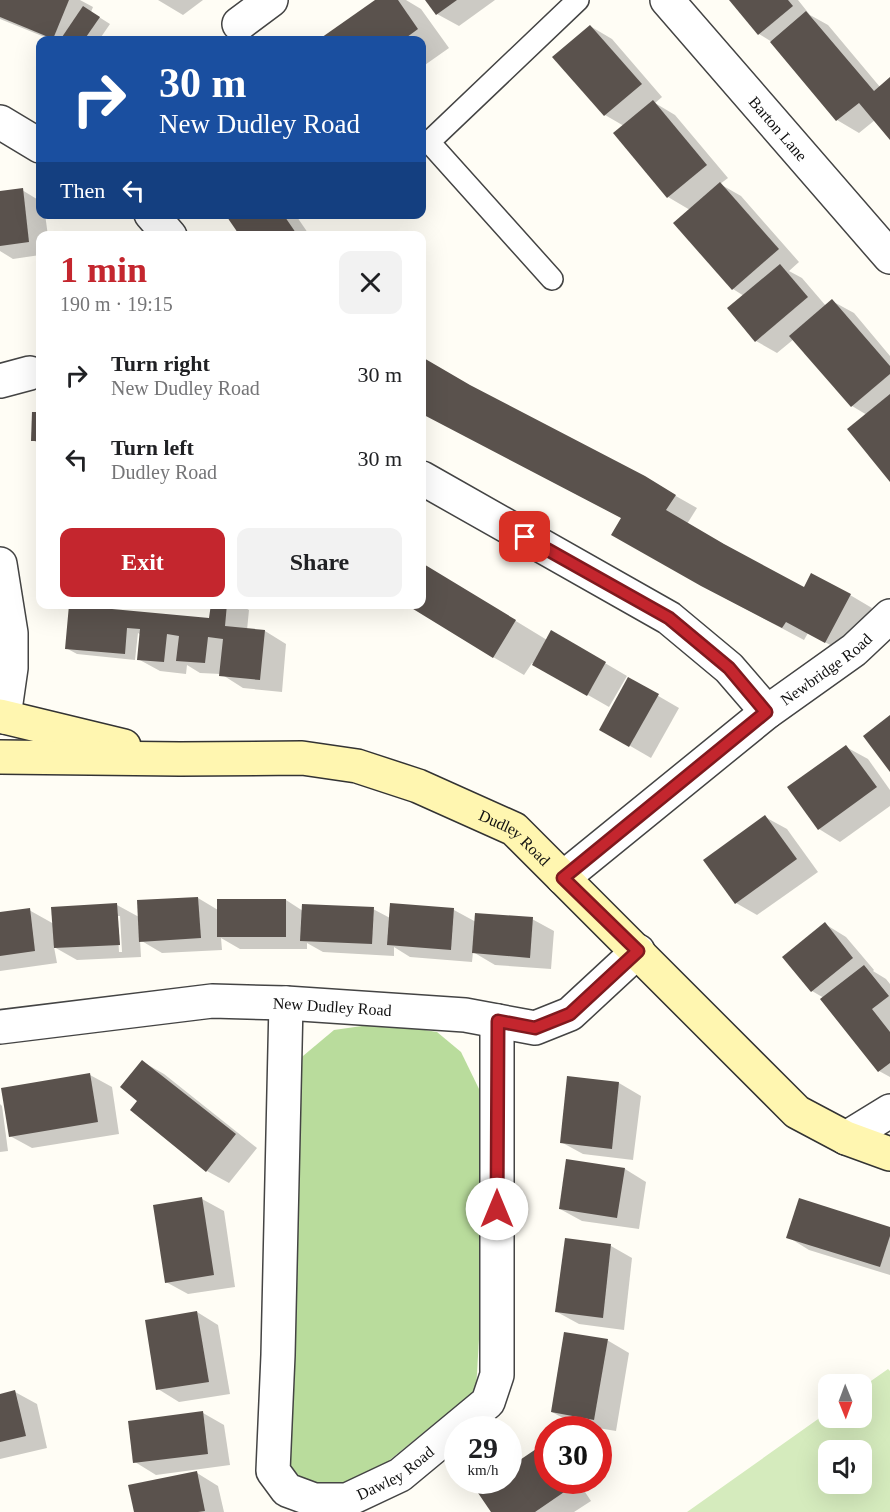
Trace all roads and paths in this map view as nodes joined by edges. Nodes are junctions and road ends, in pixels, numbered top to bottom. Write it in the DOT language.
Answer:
graph roads {
  1 [pos="271,0"];
  2 [pos="578,0"];
  3 [pos="667,0"];
  4 [pos="239,24"];
  5 [pos="0,122"];
  6 [pos="36,144"];
  7 [pos="155,219"];
  8 [pos="166,231"];
  9 [pos="890,257"];
  10 [pos="552,279"];
  11 [pos="426,480"];
  12 [pos="0,564"];
  13 [pos="890,616"];
  14 [pos="766,712"];
  15 [pos="2,717"];
  16 [pos="0,757"];
  17 [pos="180,759"];
  18 [pos="563,878"];
  19 [pos="638,951"];
  20 [pos="286,1003"];
  21 [pos="498,1021"];
  22 [pos="0,1027"];
  23 [pos="890,1111"];
  24 [pos="846,1138"];
  25 [pos="890,1154"];
  1 -- 4 [label="street"];
  2 -- 10 [label="lane"];
  3 -- 9 [label="street, Barton Lane"];
  5 -- 6 [label="street"];
  7 -- 8 [label="street"];
  11 -- 14 [label="street"];
  12 -- 15 [label="street"];
  13 -- 14 [label="street, Newbridge Road"];
  14 -- 18 [label="street, Newbridge Road"];
  15 -- 17 [label="main road, Dudley Road"];
  16 -- 17 [label="main road, Dudley Road"];
  17 -- 18 [label="main road, Dudley Road"];
  18 -- 19 [label="main road, Dudley Road"];
  19 -- 21 [label="street, New Dudley Road"];
  19 -- 24 [label="main road, Dudley Road"];
  20 -- 21 [label="street, New Dudley Road"];
  20 -- 21 [label="street, Dawley Road"];
  20 -- 22 [label="street, New Dudley Road"];
  23 -- 24 [label="street"];
  24 -- 25 [label="main road, Dudley Road"];
}
